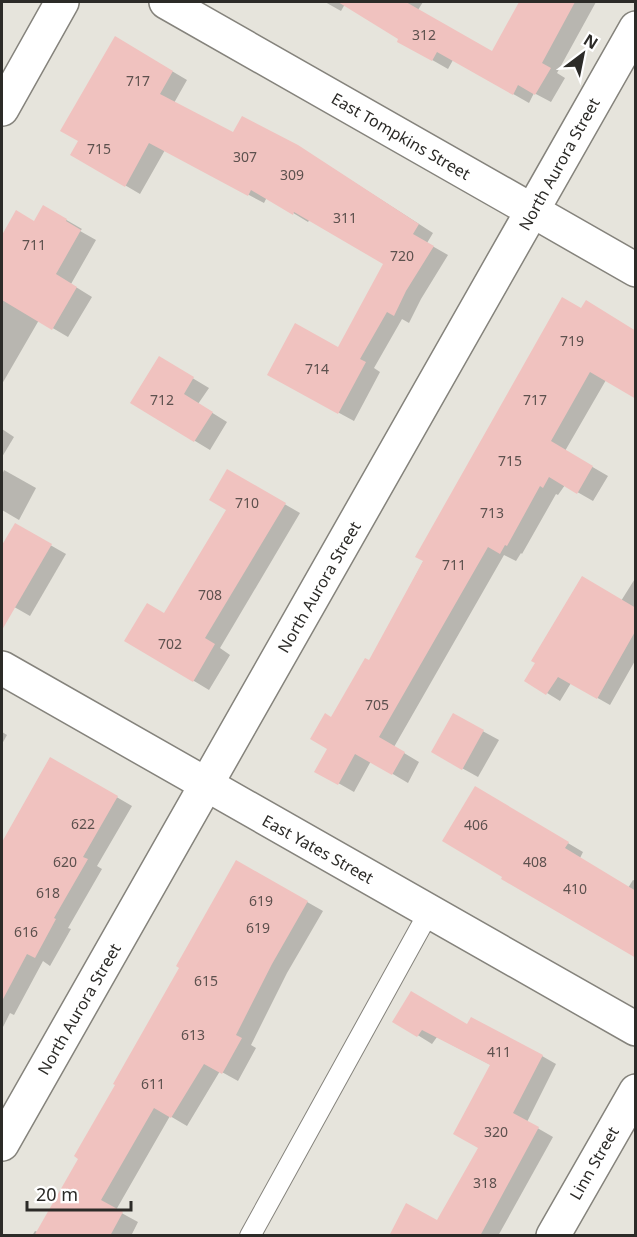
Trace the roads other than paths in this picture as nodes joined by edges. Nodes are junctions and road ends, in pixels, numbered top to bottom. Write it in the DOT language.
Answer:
graph roads {
  1 [pos="62,2"];
  2 [pos="166,2"];
  3 [pos="636,28"];
  4 [pos="2,109"];
  5 [pos="533,212"];
  6 [pos="636,270"];
  7 [pos="2,668"];
  8 [pos="206,785"];
  9 [pos="429,912"];
  10 [pos="636,1029"];
  11 [pos="636,1091"];
  12 [pos="2,1144"];
  13 [pos="249,1236"];
  14 [pos="554,1236"];
  1 -- 4 [label="street"];
  2 -- 5 [label="street, East Tompkins Street"];
  3 -- 5 [label="street, North Aurora Street"];
  5 -- 6 [label="street, East Tompkins Street"];
  5 -- 8 [label="street, North Aurora Street"];
  7 -- 8 [label="street, East Yates Street"];
  8 -- 9 [label="street, East Yates Street"];
  8 -- 12 [label="street, North Aurora Street"];
  9 -- 10 [label="street, East Yates Street"];
  9 -- 13 [label="lane"];
  11 -- 14 [label="street, Linn Street"];
}
